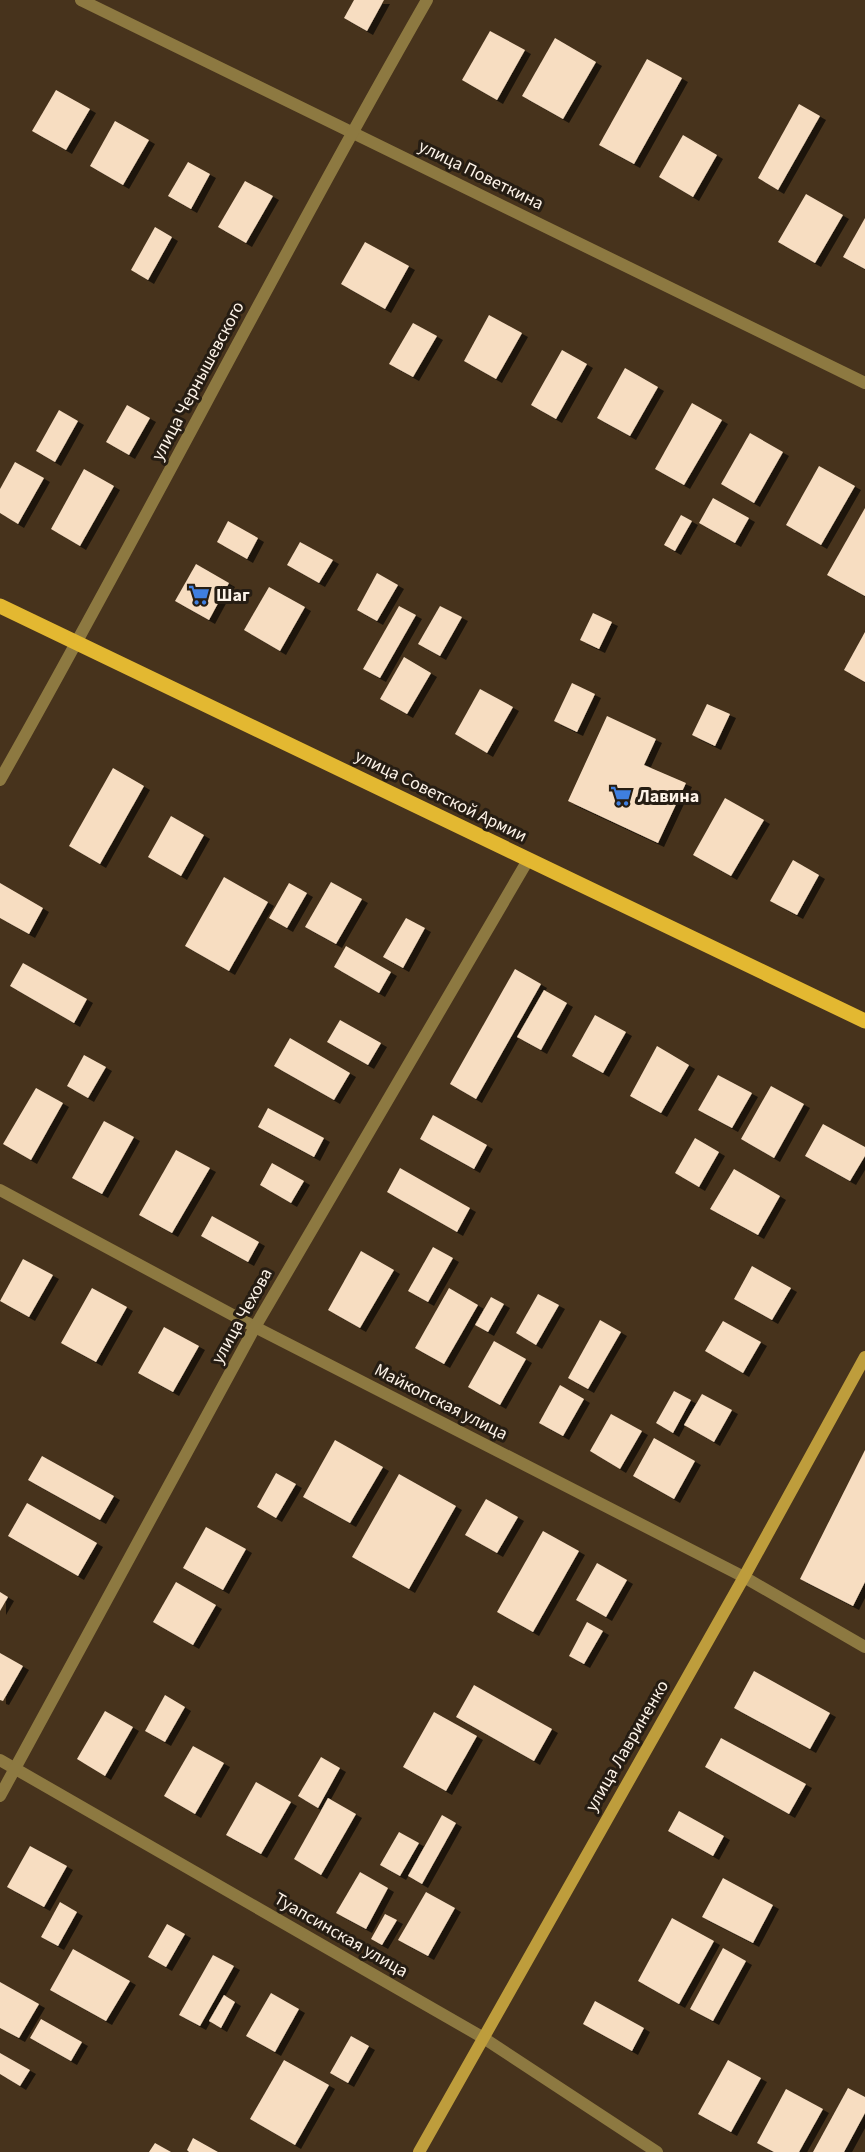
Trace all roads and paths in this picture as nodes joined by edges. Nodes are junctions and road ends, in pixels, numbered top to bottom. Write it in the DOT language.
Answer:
graph roads {
  1 [pos="81,0"];
  2 [pos="428,0"];
  3 [pos="352,132"];
  4 [pos="865,383"];
  5 [pos="0,606"];
  6 [pos="77,643"];
  7 [pos="0,780"];
  8 [pos="528,860"];
  9 [pos="865,1021"];
  10 [pos="0,1190"];
  11 [pos="255,1327"];
  12 [pos="865,1357"];
  13 [pos="744,1577"];
  14 [pos="865,1647"];
  15 [pos="0,1760"];
  16 [pos="15,1768"];
  17 [pos="0,1796"];
  18 [pos="482,2037"];
  19 [pos="418,2152"];
  20 [pos="657,2152"];
  1 -- 3 [label="street, улица Поветкина"];
  2 -- 3 [label="street, улица Чернышевского"];
  3 -- 4 [label="street, улица Поветкина"];
  3 -- 6 [label="street, улица Чернышевского"];
  5 -- 6 [label="main road, улица Советской Армии"];
  6 -- 7 [label="street, улица Чернышевского"];
  6 -- 8 [label="main road, улица Советской Армии"];
  8 -- 9 [label="main road, улица Советской Армии"];
  8 -- 11 [label="street, улица Чехова"];
  10 -- 11 [label="street, Майкопская улица"];
  11 -- 13 [label="street, Майкопская улица"];
  11 -- 16 [label="street, улица Чехова"];
  12 -- 13 [label="main road, улица Лавриненко"];
  13 -- 14 [label="street, Майкопская улица"];
  13 -- 18 [label="main road, улица Лавриненко"];
  15 -- 16 [label="street, Туапсинская улица"];
  16 -- 17 [label="street, улица Чехова"];
  16 -- 18 [label="street, Туапсинская улица"];
  18 -- 19 [label="main road, улица Лавриненко"];
  18 -- 20 [label="street, Туапсинская улица"];
}
